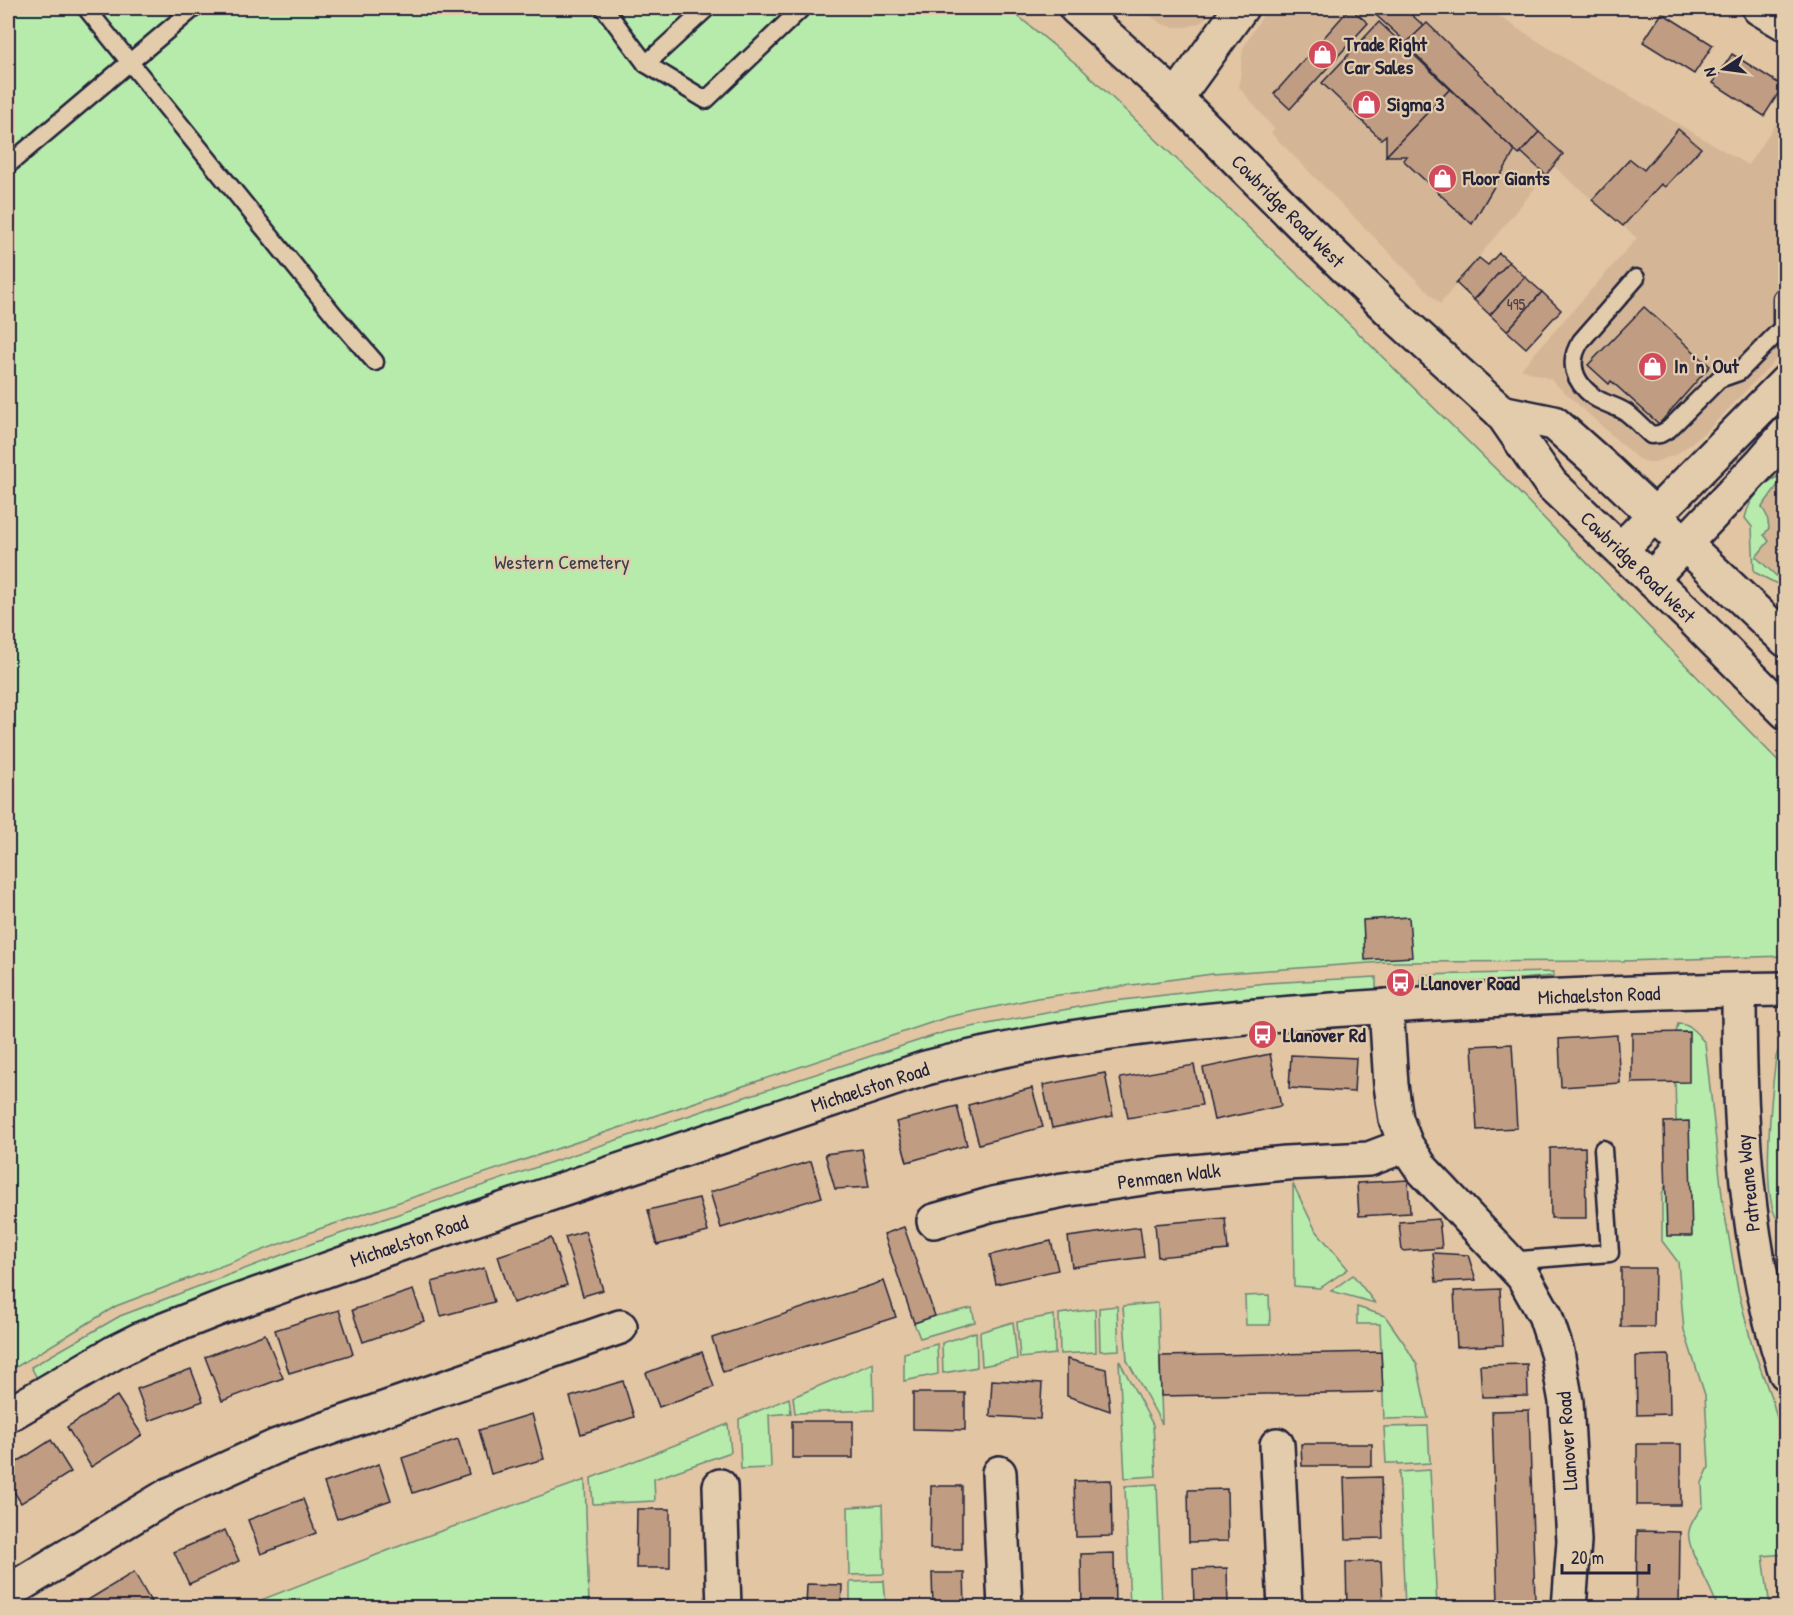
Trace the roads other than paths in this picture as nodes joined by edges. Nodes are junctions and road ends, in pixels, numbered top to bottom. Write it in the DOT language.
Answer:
graph roads {
  1 [pos="86,8"];
  2 [pos="194,8"];
  3 [pos="603,8"];
  4 [pos="707,8"];
  5 [pos="802,8"];
  6 [pos="1076,8"];
  7 [pos="1241,8"];
  8 [pos="1759,8"];
  9 [pos="1785,24"];
  10 [pos="130,62"];
  11 [pos="646,64"];
  12 [pos="1176,98"];
  13 [pos="8,165"];
  14 [pos="1636,279"];
  15 [pos="1782,298"];
  16 [pos="375,362"];
  17 [pos="1785,382"];
  18 [pos="1501,412"];
  19 [pos="1785,434"];
  20 [pos="1653,514"];
  21 [pos="1684,545"];
  22 [pos="1620,549"];
  23 [pos="1651,579"];
  24 [pos="1785,640"];
  25 [pos="1785,712"];
  26 [pos="1785,989"];
  27 [pos="1739,990"];
  28 [pos="1386,1006"];
  29 [pos="1406,1145"];
  30 [pos="1604,1149"];
  31 [pos="934,1221"];
  32 [pos="1509,1261"];
  33 [pos="620,1327"];
  34 [pos="1785,1372"];
  35 [pos="8,1415"];
  36 [pos="1277,1445"];
  37 [pos="999,1473"];
  38 [pos="720,1485"];
  39 [pos="8,1592"];
  40 [pos="724,1608"];
  41 [pos="1005,1608"];
  42 [pos="1285,1608"];
  43 [pos="1569,1608"];
  1 -- 10 [label="lane"];
  2 -- 10 [label="lane"];
  3 -- 11 [label="lane"];
  4 -- 11 [label="lane"];
  5 -- 11 [label="lane"];
  6 -- 12 [label="main road, Cowbridge Road West"];
  7 -- 12 [label="main road"];
  8 -- 9 [label="main road"];
  10 -- 13 [label="lane"];
  10 -- 16 [label="lane"];
  12 -- 18 [label="main road, Cowbridge Road West"];
  14 -- 15 [label="lane"];
  17 -- 20 [label="main road"];
  18 -- 20 [label="main road"];
  18 -- 22 [label="main road, Cowbridge Road West"];
  19 -- 21 [label="main road"];
  20 -- 21 [label="main road"];
  20 -- 22 [label="main road"];
  21 -- 23 [label="main road"];
  21 -- 24 [label="main road"];
  22 -- 23 [label="main road, Cowbridge Road West"];
  23 -- 25 [label="main road, Cowbridge Road West"];
  26 -- 27 [label="main road, Michaelston Road"];
  27 -- 28 [label="main road, Michaelston Road"];
  27 -- 34 [label="main road, Patreane Way"];
  28 -- 29 [label="main road, Llanover Road"];
  28 -- 35 [label="main road, Michaelston Road"];
  29 -- 31 [label="main road, Penmaen Walk"];
  29 -- 32 [label="main road, Llanover Road"];
  30 -- 32 [label="lane"];
  32 -- 43 [label="main road, Llanover Road"];
  33 -- 39 [label="main road"];
  36 -- 42 [label="main road"];
  37 -- 41 [label="main road"];
  38 -- 40 [label="main road"];
}
